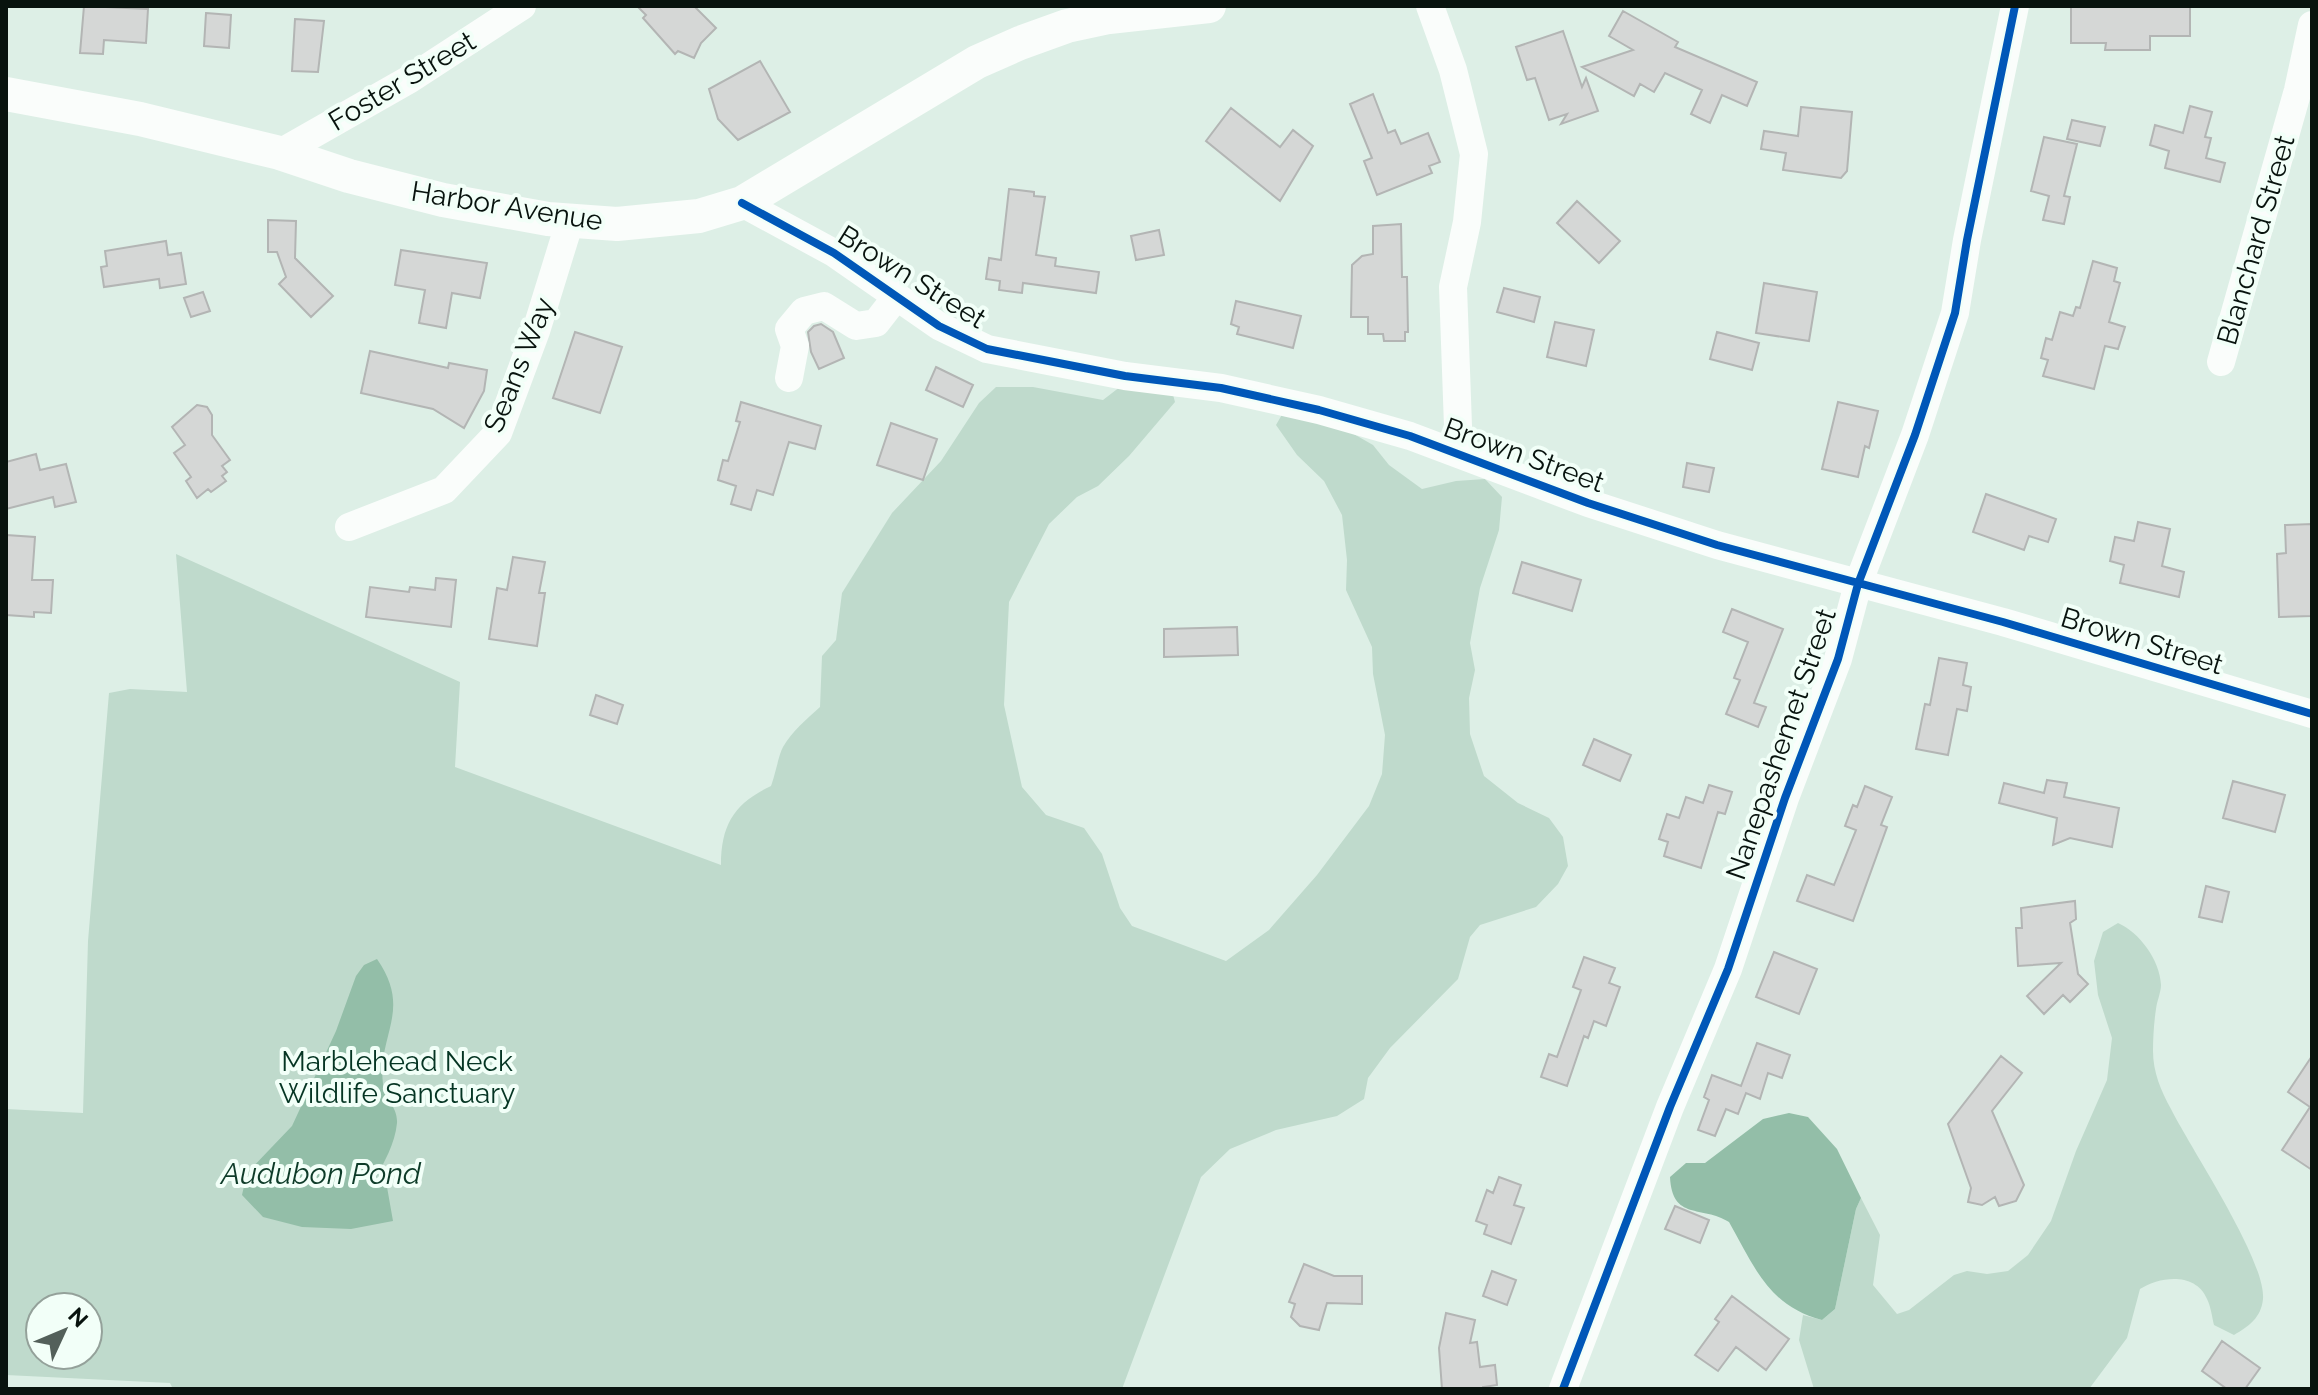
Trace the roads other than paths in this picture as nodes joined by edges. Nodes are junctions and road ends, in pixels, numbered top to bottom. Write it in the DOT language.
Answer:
graph roads {
  1 [pos="522,6"];
  2 [pos="1209,6"];
  3 [pos="1430,6"];
  4 [pos="2015,6"];
  5 [pos="2312,25"];
  6 [pos="6,94"];
  7 [pos="280,153"];
  8 [pos="742,203"];
  9 [pos="570,221"];
  10 [pos="897,296"];
  11 [pos="2221,362"];
  12 [pos="789,378"];
  13 [pos="1459,454"];
  14 [pos="349,527"];
  15 [pos="1858,584"];
  16 [pos="2312,714"];
  17 [pos="1563,1389"];
  1 -- 7 [label="street, Foster Street"];
  2 -- 8 [label="main road, Harbor Avenue"];
  3 -- 13 [label="street"];
  4 -- 15 [label="street, Nanepashemet Street"];
  5 -- 11 [label="street, Blanchard Street"];
  6 -- 7 [label="main road, Harbor Avenue"];
  7 -- 9 [label="main road, Harbor Avenue"];
  8 -- 9 [label="main road, Harbor Avenue"];
  8 -- 10 [label="street, Brown Street"];
  9 -- 14 [label="street, Seans Way"];
  10 -- 12 [label="street"];
  10 -- 13 [label="street, Brown Street"];
  13 -- 15 [label="street, Brown Street"];
  15 -- 16 [label="street, Brown Street"];
  15 -- 17 [label="street, Nanepashemet Street"];
}
